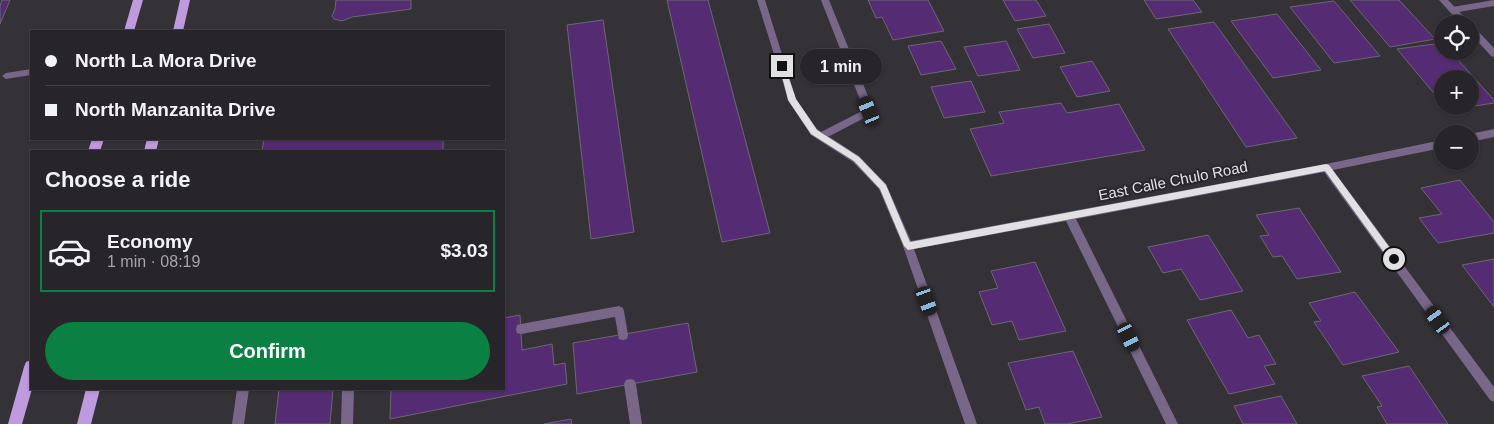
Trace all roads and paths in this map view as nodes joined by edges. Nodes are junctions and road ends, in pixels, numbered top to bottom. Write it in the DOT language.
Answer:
graph roads {
  1 [pos="138,0"];
  2 [pos="185,0"];
  3 [pos="761,0"];
  4 [pos="825,0"];
  5 [pos="1443,0"];
  6 [pos="1494,3"];
  7 [pos="1452,10"];
  8 [pos="1457,15"];
  9 [pos="129,30"];
  10 [pos="178,30"];
  11 [pos="1479,38"];
  12 [pos="1494,54"];
  13 [pos="30,72"];
  14 [pos="6,76"];
  15 [pos="1494,133"];
  16 [pos="822,136"];
  17 [pos="1479,136"];
  18 [pos="1434,146"];
  19 [pos="1326,168"];
  20 [pos="1069,216"];
  21 [pos="908,246"];
  22 [pos="521,329"];
  23 [pos="623,334"];
  24 [pos="30,371"];
  25 [pos="630,384"];
  26 [pos="93,390"];
  27 [pos="243,390"];
  28 [pos="348,390"];
  29 [pos="1494,396"];
  30 [pos="15,424"];
  31 [pos="84,424"];
  32 [pos="238,424"];
  33 [pos="347,424"];
  34 [pos="636,424"];
  35 [pos="971,424"];
  36 [pos="1172,424"];
  1 -- 9 [label="main road"];
  2 -- 10 [label="main road"];
  3 -- 16 [label="street"];
  4 -- 16 [label="street"];
  5 -- 7 [label="street"];
  6 -- 7 [label="street"];
  7 -- 8 [label="street"];
  11 -- 12 [label="street"];
  13 -- 14 [label="street"];
  15 -- 17 [label="street"];
  16 -- 21 [label="street"];
  18 -- 19 [label="street, East Calle Chulo Road"];
  19 -- 20 [label="street, East Calle Chulo Road"];
  19 -- 29 [label="street"];
  20 -- 21 [label="street, East Calle Chulo Road"];
  20 -- 36 [label="street"];
  21 -- 35 [label="street"];
  22 -- 23 [label="street"];
  24 -- 30 [label="main road"];
  25 -- 34 [label="street"];
  26 -- 31 [label="main road"];
  27 -- 32 [label="street"];
  28 -- 33 [label="street"];
}
